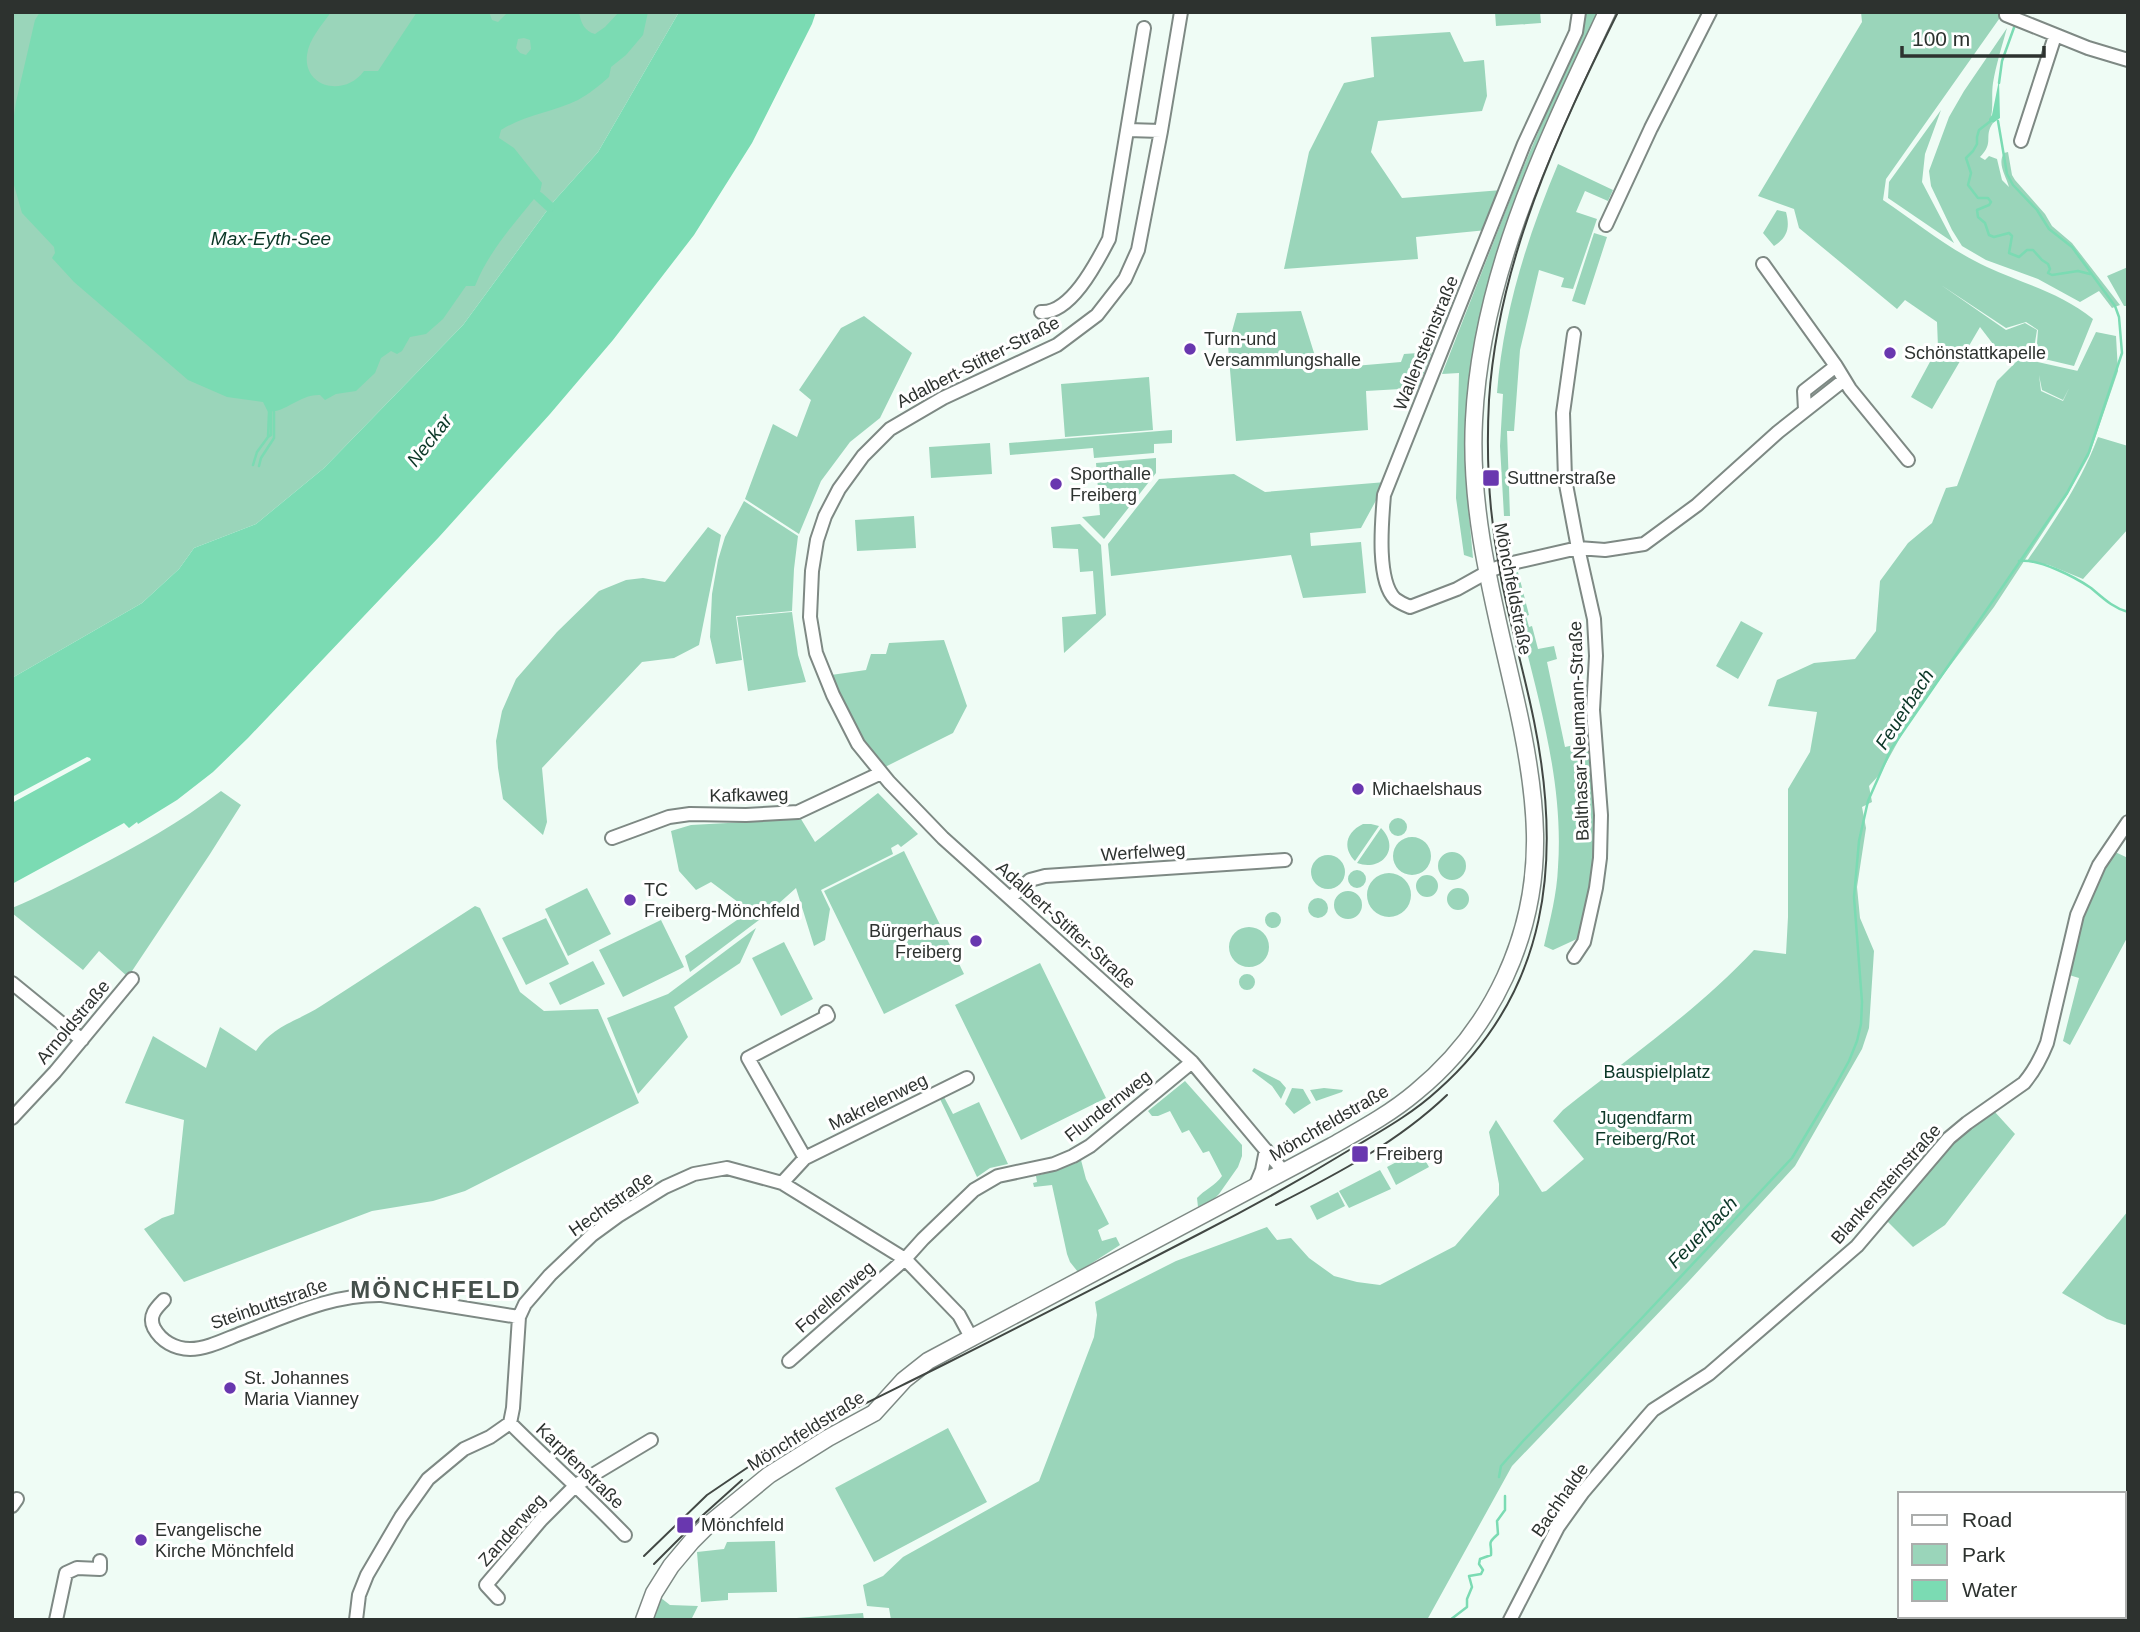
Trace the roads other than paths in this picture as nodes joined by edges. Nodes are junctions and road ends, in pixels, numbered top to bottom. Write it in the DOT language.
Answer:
graph roads {
  1 [pos="1181,12"];
  2 [pos="1579,12"];
  3 [pos="1607,12"];
  4 [pos="1710,12"];
  5 [pos="2010,15"];
  6 [pos="1144,28"];
  7 [pos="2054,36"];
  8 [pos="2128,60"];
  9 [pos="1128,130"];
  10 [pos="1161,131"];
  11 [pos="2021,141"];
  12 [pos="1606,225"];
  13 [pos="1763,264"];
  14 [pos="1041,312"];
  15 [pos="1574,334"];
  16 [pos="1836,366"];
  17 [pos="1844,380"];
  18 [pos="1805,410"];
  19 [pos="1908,460"];
  20 [pos="1578,548"];
  21 [pos="1487,573"];
  22 [pos="885,778"];
  23 [pos="2128,822"];
  24 [pos="612,838"];
  25 [pos="1285,860"];
  26 [pos="1010,898"];
  27 [pos="1574,957"];
  28 [pos="132,979"];
  29 [pos="12,983"];
  30 [pos="826,1012"];
  31 [pos="82,1040"];
  32 [pos="1192,1062"];
  33 [pos="967,1078"];
  34 [pos="12,1118"];
  35 [pos="1266,1150"];
  36 [pos="805,1158"];
  37 [pos="1284,1172"];
  38 [pos="782,1184"];
  39 [pos="1255,1187"];
  40 [pos="905,1259"];
  41 [pos="164,1300"];
  42 [pos="519,1317"];
  43 [pos="972,1339"];
  44 [pos="789,1361"];
  45 [pos="1653,1410"];
  46 [pos="510,1423"];
  47 [pos="651,1440"];
  48 [pos="576,1485"];
  49 [pos="625,1535"];
  50 [pos="100,1561"];
  51 [pos="498,1598"];
  52 [pos="56,1620"];
  53 [pos="356,1620"];
  54 [pos="644,1620"];
  55 [pos="1510,1620"];
  1 -- 10 [label="street, Adalbert-Stifter-Straße"];
  2 -- 21 [label="street, Wallensteinstraße"];
  3 -- 21 [label="main road, Mönchfeldstraße"];
  4 -- 12 [label="street"];
  5 -- 7 [label="street"];
  6 -- 9 [label="street"];
  7 -- 8 [label="street"];
  7 -- 11 [label="street"];
  9 -- 10 [label="street"];
  9 -- 14 [label="street"];
  10 -- 22 [label="street, Adalbert-Stifter-Straße"];
  13 -- 16 [label="street"];
  15 -- 20 [label="street, Balthasar-Neumann-Straße"];
  16 -- 17 [label="street"];
  16 -- 18 [label="street"];
  17 -- 18 [label="street"];
  17 -- 19 [label="street"];
  18 -- 20 [label="street"];
  20 -- 21 [label="street"];
  20 -- 27 [label="street, Balthasar-Neumann-Straße"];
  21 -- 37 [label="main road, Mönchfeldstraße"];
  22 -- 24 [label="street, Kafkaweg"];
  22 -- 26 [label="street, Adalbert-Stifter-Straße"];
  23 -- 45 [label="street, Blankensteinstraße"];
  25 -- 26 [label="street, Werfelweg"];
  26 -- 32 [label="street, Adalbert-Stifter-Straße"];
  28 -- 31 [label="street, Arnoldstraße"];
  29 -- 31 [label="street"];
  30 -- 36 [label="street"];
  31 -- 34 [label="street, Arnoldstraße"];
  32 -- 35 [label="street, Adalbert-Stifter-Straße"];
  32 -- 40 [label="street, Flundernweg"];
  33 -- 36 [label="street, Makrelenweg"];
  35 -- 37 [label="street, Adalbert-Stifter-Straße"];
  35 -- 39 [label="street"];
  36 -- 38 [label="street, Makrelenweg"];
  37 -- 39 [label="main road, Mönchfeldstraße"];
  38 -- 40 [label="street, Hechtstraße"];
  38 -- 42 [label="street, Hechtstraße"];
  39 -- 43 [label="main road, Mönchfeldstraße"];
  40 -- 43 [label="street, Hechtstraße"];
  40 -- 44 [label="street, Forellenweg"];
  41 -- 42 [label="street, Steinbuttstraße"];
  42 -- 46 [label="street"];
  43 -- 54 [label="main road, Mönchfeldstraße"];
  45 -- 55 [label="street, Bachhalde"];
  46 -- 48 [label="street, Karpfenstraße"];
  46 -- 53 [label="street"];
  47 -- 48 [label="street"];
  48 -- 49 [label="street, Karpfenstraße"];
  48 -- 51 [label="street, Zanderweg"];
  50 -- 52 [label="street"];
}
